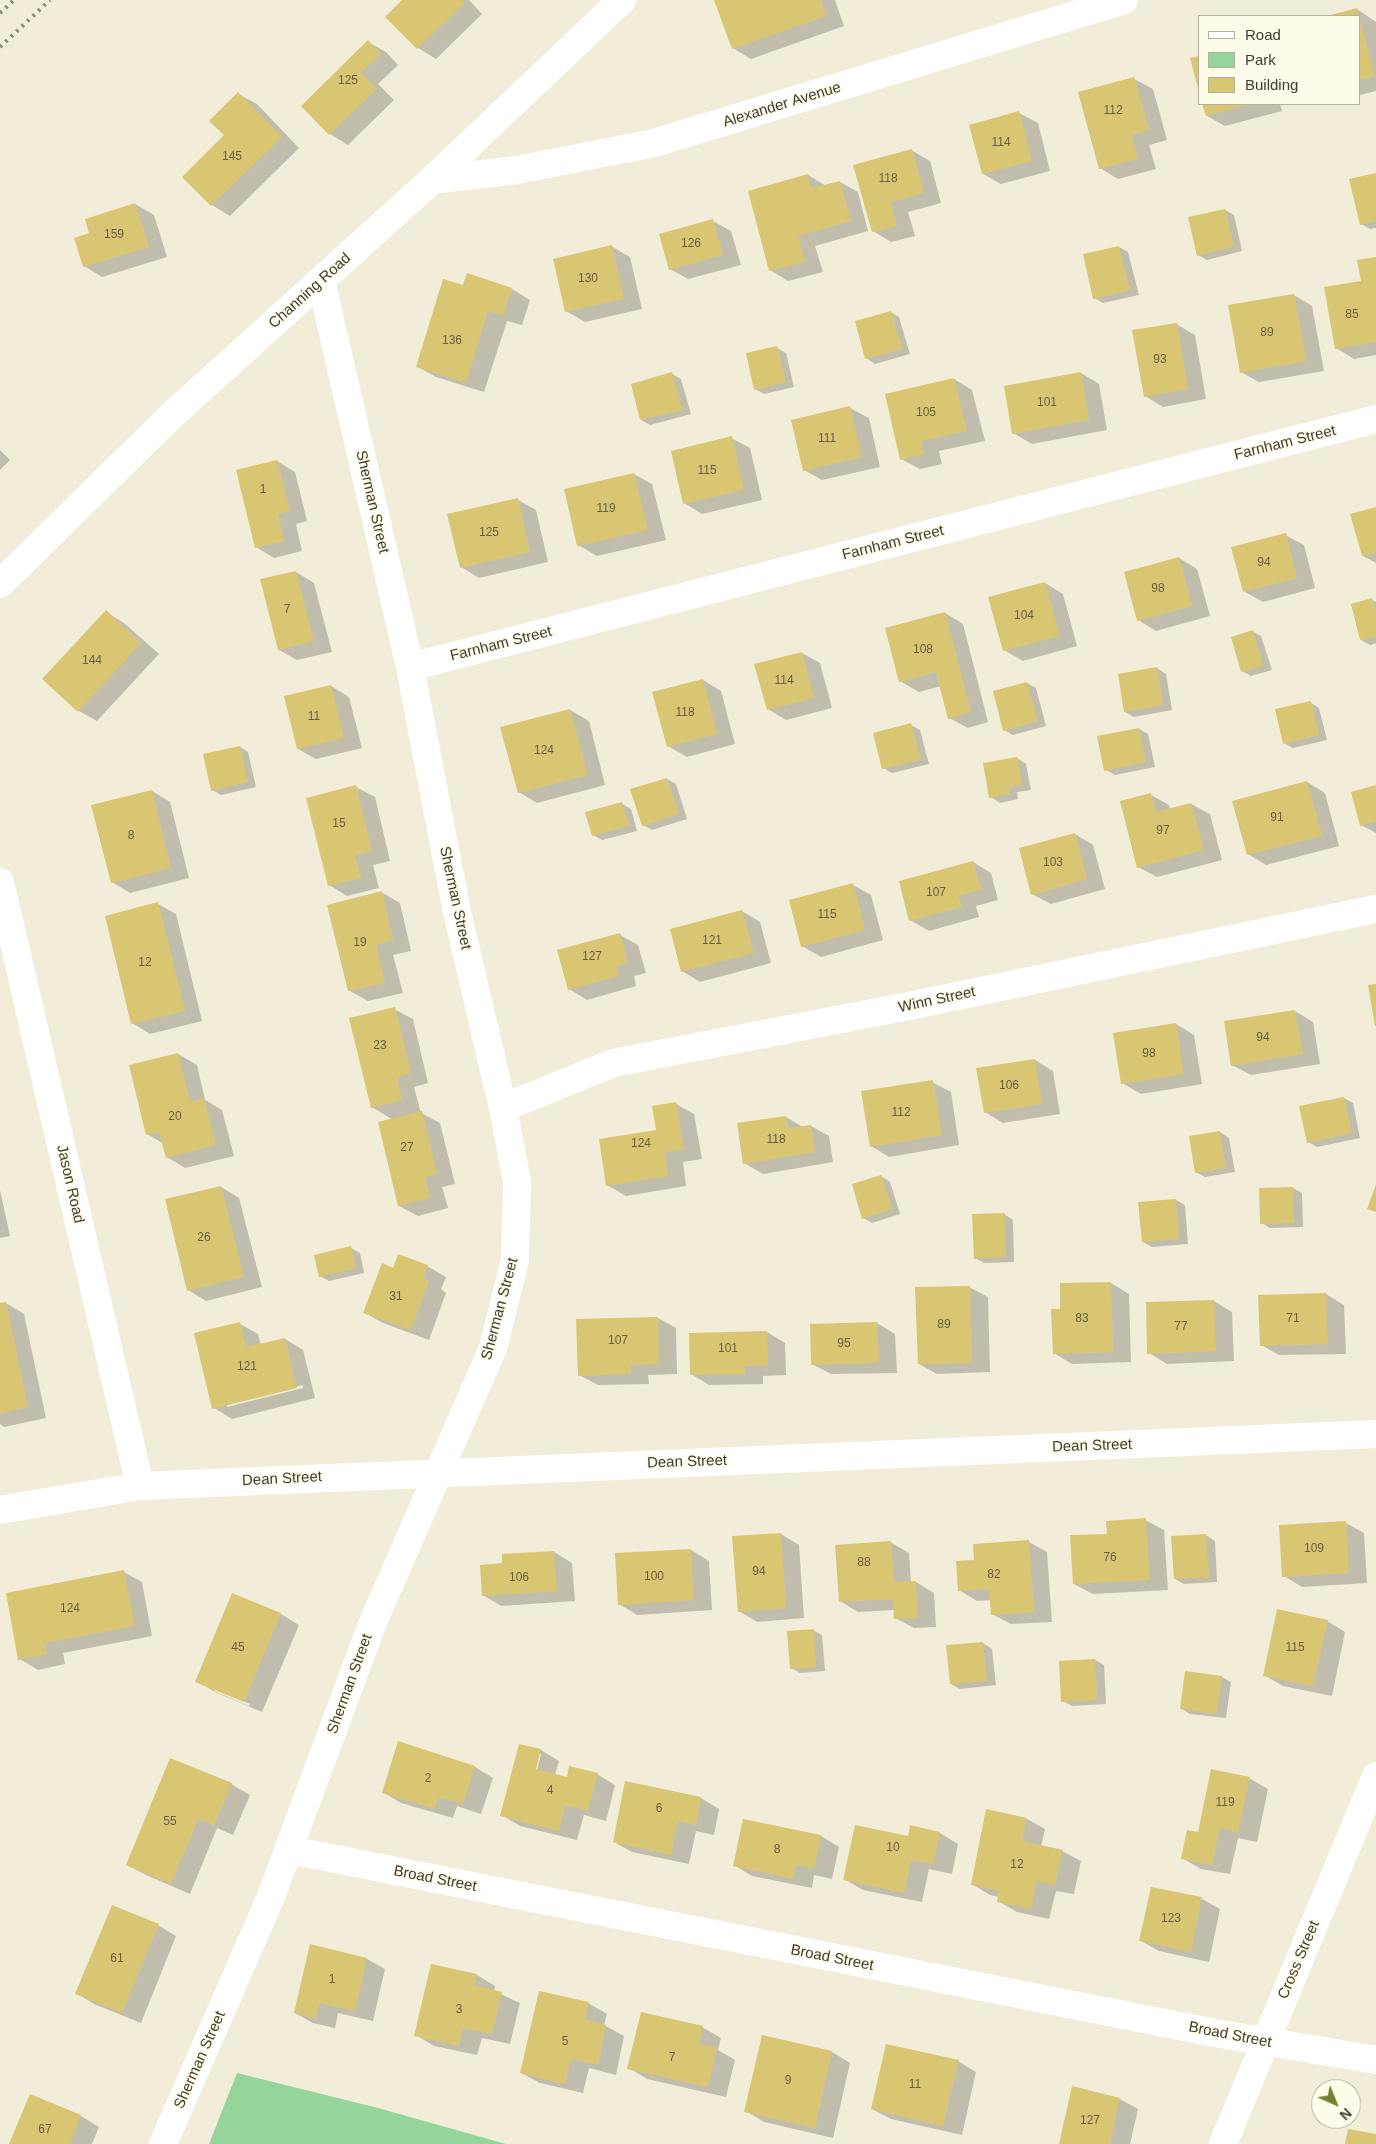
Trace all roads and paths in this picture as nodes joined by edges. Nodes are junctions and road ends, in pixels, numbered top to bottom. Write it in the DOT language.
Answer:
graph roads {
  1 [pos="622,0"];
  2 [pos="1124,0"];
  3 [pos="432,180"];
  4 [pos="321,281"];
  5 [pos="1376,419"];
  6 [pos="0,584"];
  7 [pos="410,667"];
  8 [pos="0,882"];
  9 [pos="1376,909"];
  10 [pos="503,1108"];
  11 [pos="1376,1434"];
  12 [pos="438,1472"];
  13 [pos="140,1486"];
  14 [pos="0,1510"];
  15 [pos="1376,1776"];
  16 [pos="290,1850"];
  17 [pos="1265,2042"];
  18 [pos="1376,2060"];
  19 [pos="163,2144"];
  20 [pos="1223,2144"];
  1 -- 3 [label="street, Channing Road"];
  2 -- 3 [label="street, Alexander Avenue"];
  3 -- 4 [label="street, Channing Road"];
  4 -- 6 [label="street, Channing Road"];
  4 -- 7 [label="street, Sherman Street"];
  5 -- 7 [label="street, Farnham Street"];
  7 -- 10 [label="street, Sherman Street"];
  8 -- 13 [label="street, Jason Road"];
  9 -- 10 [label="street, Winn Street"];
  10 -- 12 [label="street, Sherman Street"];
  11 -- 12 [label="street, Dean Street"];
  12 -- 13 [label="street, Dean Street"];
  12 -- 16 [label="street, Sherman Street"];
  13 -- 14 [label="street, Dean Street"];
  15 -- 17 [label="street, Cross Street"];
  16 -- 17 [label="street, Broad Street"];
  16 -- 19 [label="street, Sherman Street"];
  17 -- 18 [label="street, Broad Street"];
  17 -- 20 [label="street, Cross Street"];
}
